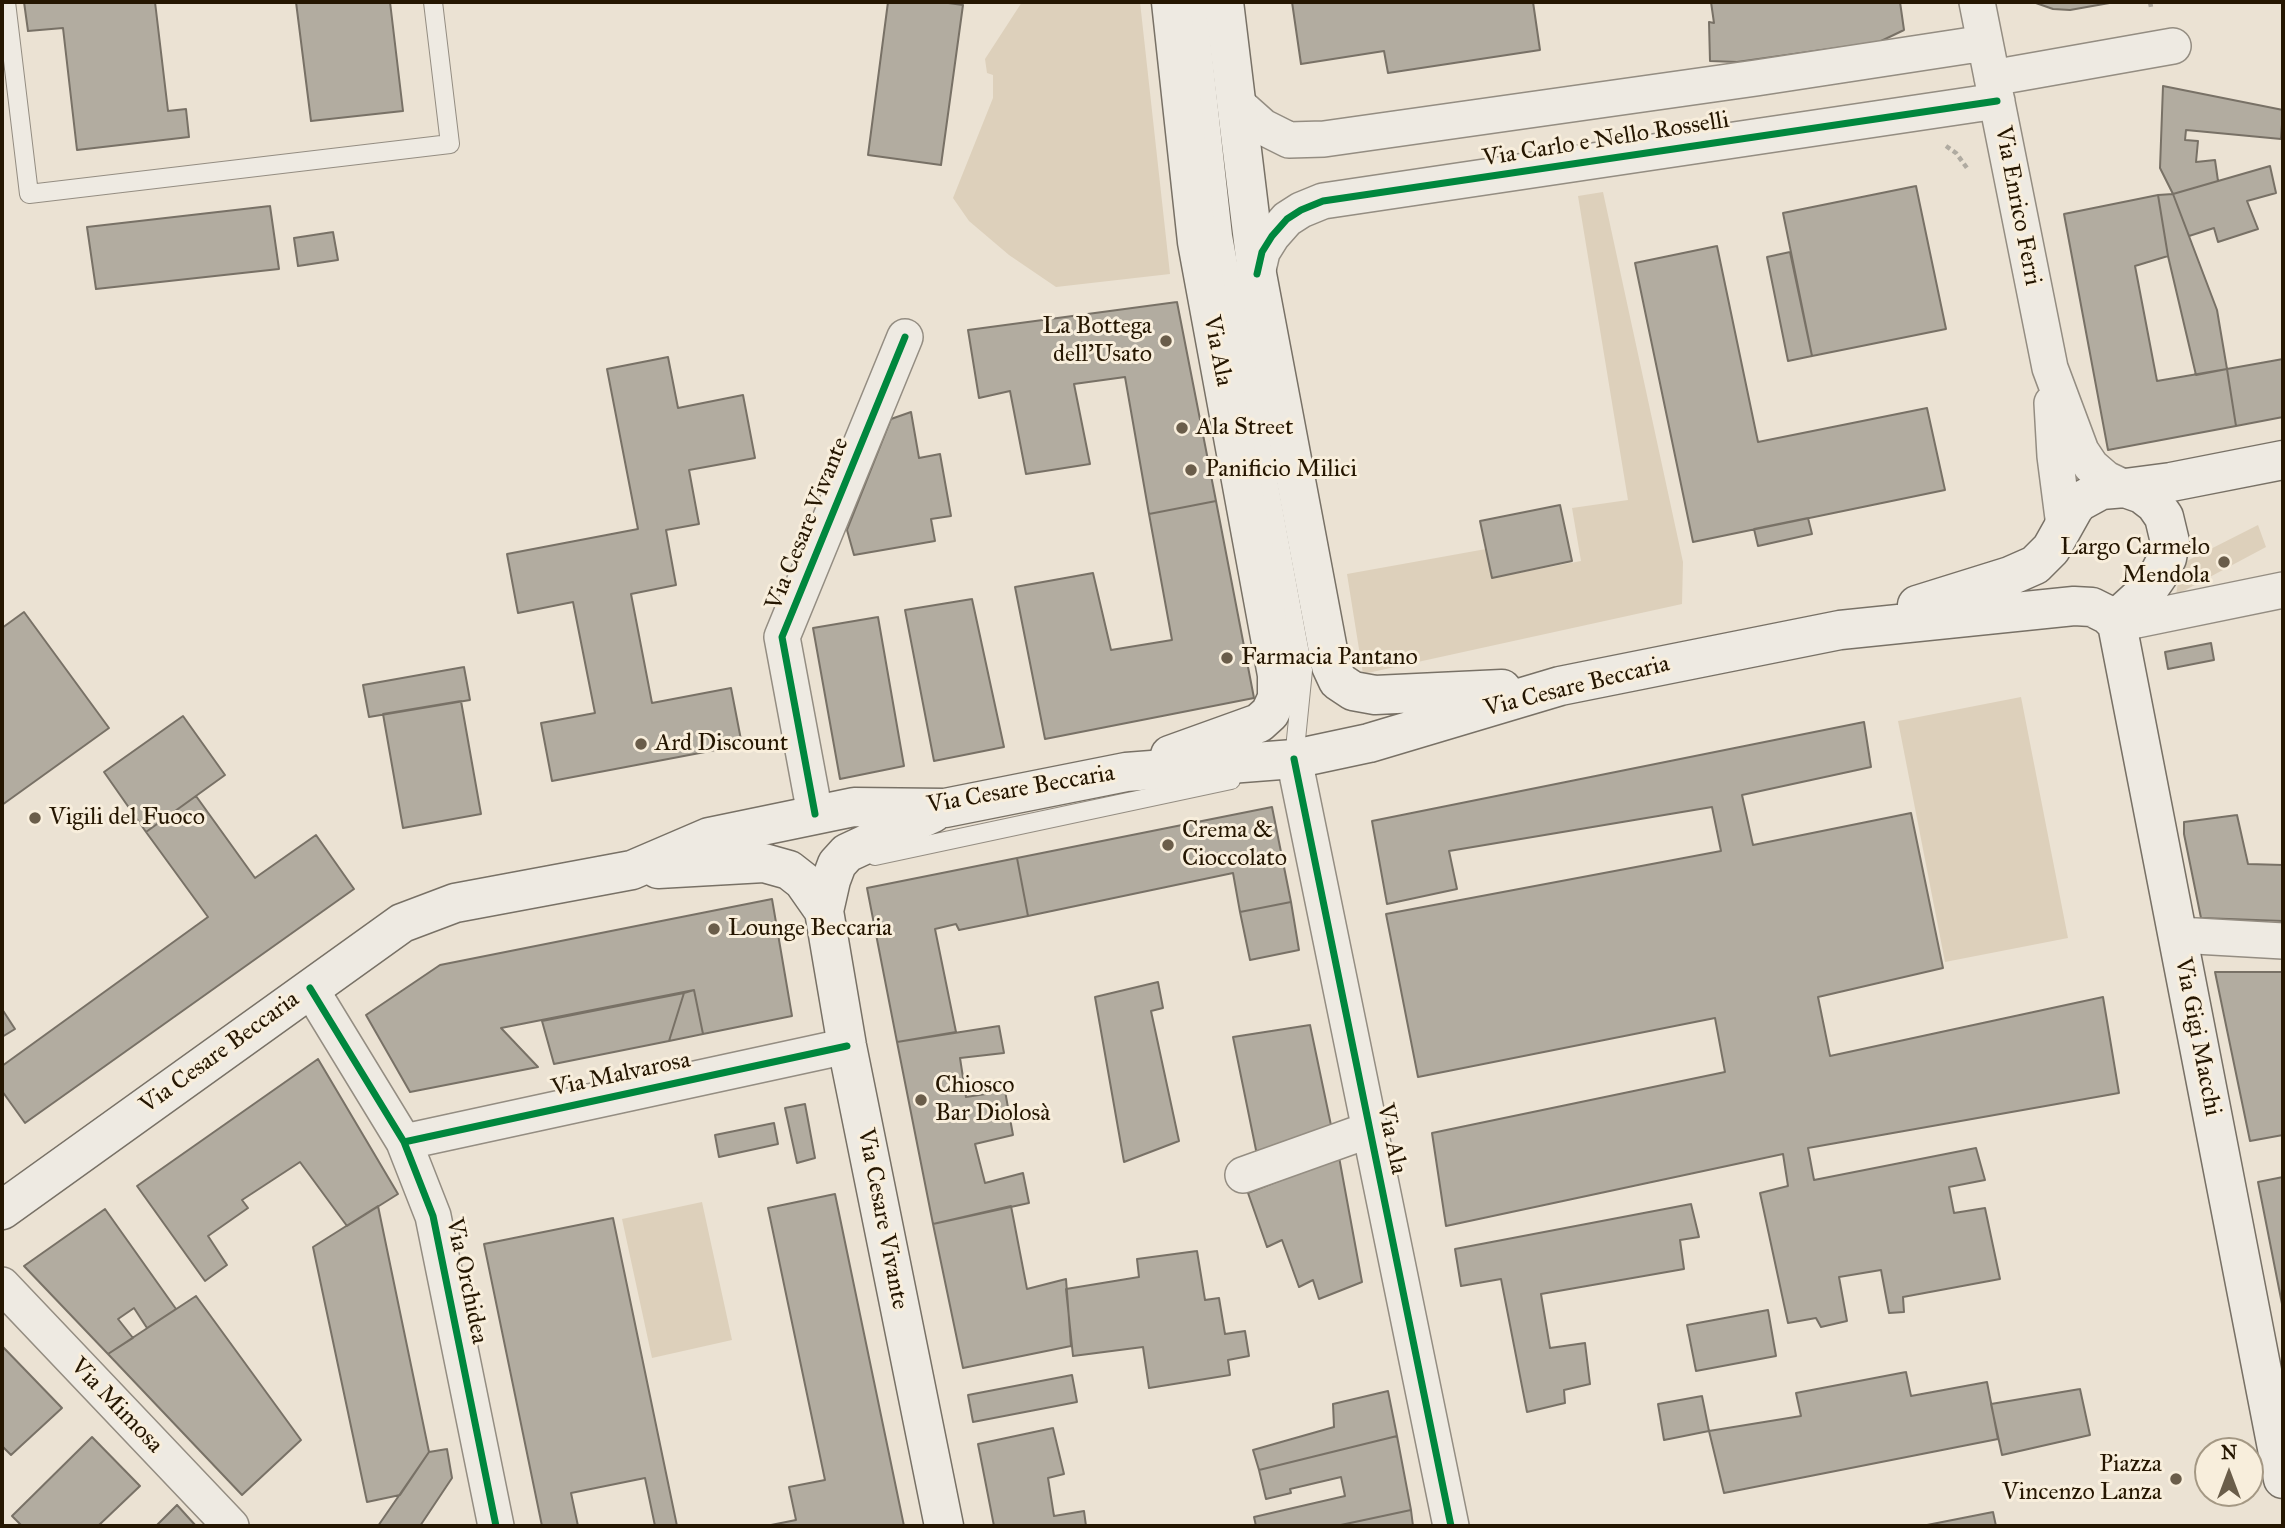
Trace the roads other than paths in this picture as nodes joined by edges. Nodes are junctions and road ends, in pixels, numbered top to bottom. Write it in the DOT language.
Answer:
graph roads {
  1 [pos="6,2"];
  2 [pos="433,2"];
  3 [pos="1171,2"];
  4 [pos="1197,2"];
  5 [pos="1224,2"];
  6 [pos="1977,2"];
  7 [pos="1985,43"];
  8 [pos="2173,46"];
  9 [pos="1995,89"];
  10 [pos="1234,102"];
  11 [pos="1257,274"];
  12 [pos="905,337"];
  13 [pos="2050,368"];
  14 [pos="2283,460"];
  15 [pos="2125,488"];
  16 [pos="2064,526"];
  17 [pos="2283,590"];
  18 [pos="2117,624"];
  19 [pos="1840,630"];
  20 [pos="1560,687"];
  21 [pos="1294,759"];
  22 [pos="1126,772"];
  23 [pos="945,808"];
  24 [pos="815,814"];
  25 [pos="837,864"];
  26 [pos="632,870"];
  27 [pos="789,870"];
  28 [pos="824,911"];
  29 [pos="2178,935"];
  30 [pos="2283,941"];
  31 [pos="310,988"];
  32 [pos="847,1046"];
  33 [pos="1369,1130"];
  34 [pos="404,1142"];
  35 [pos="1243,1175"];
  36 [pos="2,1210"];
  37 [pos="2,1285"];
  38 [pos="2280,1465"];
  39 [pos="231,1526"];
  40 [pos="496,1526"];
  41 [pos="944,1526"];
  42 [pos="1451,1526"];
  1 -- 2 [label="lane"];
  3 -- 22 [label="main road, Via Ala"];
  4 -- 21 [label="lane"];
  5 -- 10 [label="main road"];
  6 -- 7 [label="street, Via Enrico Ferri"];
  7 -- 9 [label="street, Via Enrico Ferri"];
  7 -- 10 [label="street, Via Carlo e Nello Rosselli"];
  8 -- 9 [label="street, Via Carlo e Nello Rosselli"];
  9 -- 11 [label="street, Via Carlo e Nello Rosselli"];
  9 -- 13 [label="street, Via Enrico Ferri"];
  10 -- 11 [label="main road"];
  11 -- 20 [label="main road"];
  12 -- 24 [label="street, Via Cesare Vivante"];
  13 -- 15 [label="street"];
  13 -- 16 [label="street"];
  14 -- 15 [label="main road"];
  15 -- 16 [label="main road"];
  15 -- 18 [label="main road"];
  16 -- 19 [label="main road"];
  17 -- 18 [label="street"];
  18 -- 19 [label="main road"];
  18 -- 29 [label="main road, Via Gigi Macchi"];
  19 -- 20 [label="main road, Via Cesare Beccaria"];
  20 -- 21 [label="main road, Via Cesare Beccaria"];
  21 -- 22 [label="main road, Via Cesare Beccaria"];
  21 -- 25 [label="lane"];
  21 -- 33 [label="street, Via Ala"];
  22 -- 23 [label="main road, Via Cesare Beccaria"];
  23 -- 24 [label="main road, Via Cesare Beccaria"];
  23 -- 25 [label="main road"];
  24 -- 26 [label="main road, Via Cesare Beccaria"];
  25 -- 27 [label="lane"];
  25 -- 28 [label="main road"];
  26 -- 27 [label="main road"];
  26 -- 31 [label="main road, Via Cesare Beccaria"];
  27 -- 28 [label="main road"];
  28 -- 32 [label="main road, Via Cesare Vivante"];
  29 -- 30 [label="street"];
  29 -- 38 [label="main road, Via Gigi Macchi"];
  31 -- 34 [label="street, Via Orchidea"];
  31 -- 36 [label="main road, Via Cesare Beccaria"];
  32 -- 34 [label="street, Via Malvarosa"];
  32 -- 41 [label="main road, Via Cesare Vivante"];
  33 -- 35 [label="street"];
  33 -- 42 [label="street, Via Ala"];
  34 -- 40 [label="street, Via Orchidea"];
  37 -- 39 [label="street, Via Mimosa"];
}
